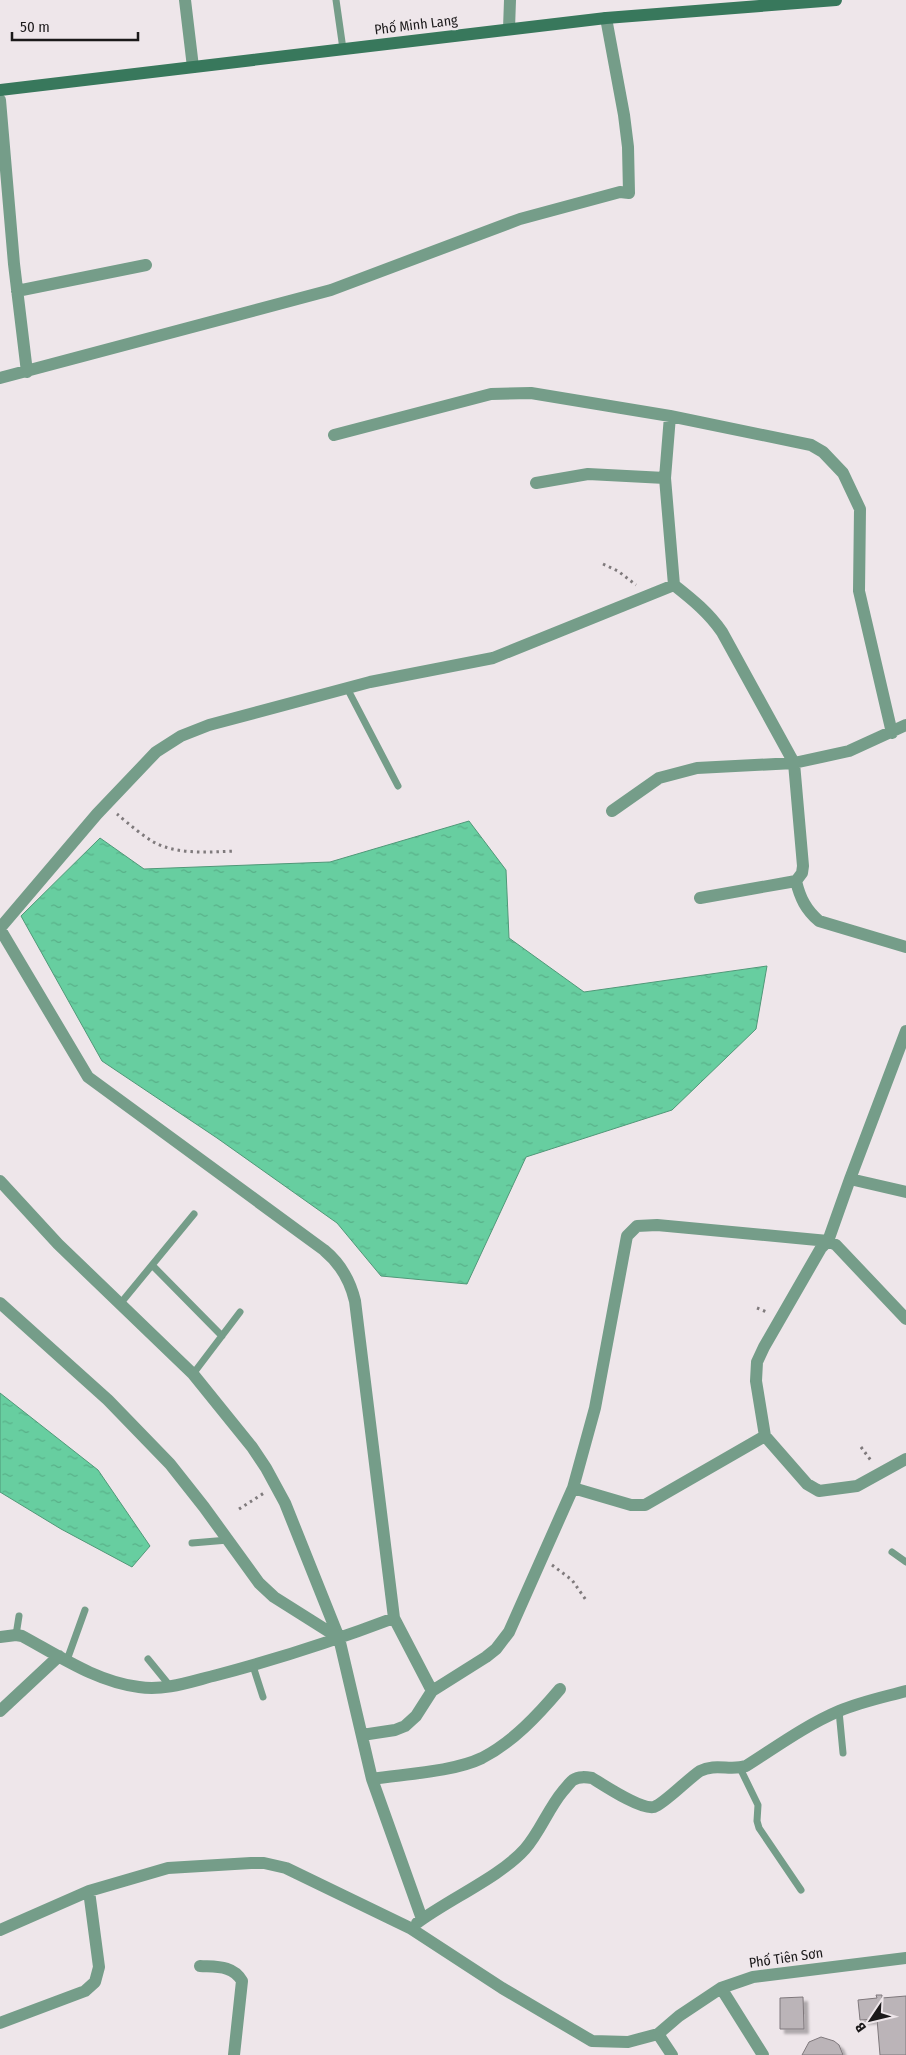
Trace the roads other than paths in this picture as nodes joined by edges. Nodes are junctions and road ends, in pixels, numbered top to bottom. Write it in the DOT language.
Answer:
graph roads {
  1 [pos="185,0"];
  2 [pos="336,0"];
  3 [pos="510,0"];
  4 [pos="836,0"];
  5 [pos="606,18"];
  6 [pos="509,29"];
  7 [pos="343,49"];
  8 [pos="193,67"];
  9 [pos="0,90"];
  10 [pos="0,100"];
  11 [pos="6,240"];
  12 [pos="146,265"];
  13 [pos="17,291"];
  14 [pos="27,372"];
  15 [pos="0,378"];
  16 [pos="670,416"];
  17 [pos="334,435"];
  18 [pos="665,478"];
  19 [pos="536,483"];
  20 [pos="674,585"];
  21 [pos="347,688"];
  22 [pos="906,726"];
  23 [pos="892,733"];
  24 [pos="794,764"];
  25 [pos="398,786"];
  26 [pos="612,811"];
  27 [pos="796,881"];
  28 [pos="700,898"];
  29 [pos="0,929"];
  30 [pos="906,948"];
  31 [pos="906,1031"];
  32 [pos="850,1179"];
  33 [pos="0,1181"];
  34 [pos="906,1192"];
  35 [pos="194,1214"];
  36 [pos="828,1241"];
  37 [pos="152,1265"];
  38 [pos="0,1303"];
  39 [pos="120,1304"];
  40 [pos="240,1312"];
  41 [pos="906,1318"];
  42 [pos="222,1336"];
  43 [pos="193,1374"];
  44 [pos="765,1436"];
  45 [pos="906,1459"];
  46 [pos="573,1488"];
  47 [pos="228,1540"];
  48 [pos="192,1543"];
  49 [pos="892,1552"];
  50 [pos="906,1562"];
  51 [pos="85,1610"];
  52 [pos="19,1616"];
  53 [pos="394,1618"];
  54 [pos="16,1635"];
  55 [pos="0,1637"];
  56 [pos="339,1638"];
  57 [pos="63,1658"];
  58 [pos="148,1659"];
  59 [pos="253,1666"];
  60 [pos="170,1686"];
  61 [pos="560,1689"];
  62 [pos="432,1691"];
  63 [pos="906,1692"];
  64 [pos="262,1697"];
  65 [pos="0,1711"];
  66 [pos="839,1711"];
  67 [pos="362,1735"];
  68 [pos="843,1753"];
  69 [pos="740,1768"];
  70 [pos="372,1779"];
  71 [pos="801,1890"];
  72 [pos="89,1891"];
  73 [pos="422,1919"];
  74 [pos="410,1928"];
  75 [pos="0,1930"];
  76 [pos="906,1958"];
  77 [pos="200,1966"];
  78 [pos="721,1988"];
  79 [pos="0,2024"];
  80 [pos="658,2034"];
  81 [pos="234,2055"];
  82 [pos="672,2055"];
  83 [pos="763,2055"];
  1 -- 8 [label="street"];
  2 -- 7 [label="lane"];
  3 -- 6 [label="street"];
  4 -- 5 [label="street, Phố Minh Lang"];
  5 -- 6 [label="street, Phố Minh Lang"];
  5 -- 14 [label="street"];
  6 -- 7 [label="street, Phố Minh Lang"];
  7 -- 8 [label="street, Phố Minh Lang"];
  8 -- 9 [label="street, Phố Minh Lang"];
  10 -- 11 [label="street"];
  11 -- 13 [label="street"];
  12 -- 13 [label="street"];
  13 -- 14 [label="street"];
  14 -- 15 [label="street"];
  16 -- 17 [label="street"];
  16 -- 18 [label="street"];
  16 -- 23 [label="street"];
  18 -- 19 [label="street"];
  18 -- 20 [label="street"];
  20 -- 21 [label="street"];
  20 -- 24 [label="street"];
  21 -- 25 [label="lane"];
  21 -- 29 [label="street"];
  22 -- 23 [label="street"];
  23 -- 24 [label="street"];
  24 -- 26 [label="street"];
  24 -- 27 [label="street"];
  27 -- 28 [label="street"];
  27 -- 30 [label="street"];
  29 -- 53 [label="street"];
  31 -- 32 [label="street"];
  32 -- 34 [label="street"];
  32 -- 36 [label="street"];
  33 -- 39 [label="street"];
  35 -- 37 [label="lane"];
  36 -- 41 [label="street"];
  36 -- 44 [label="street"];
  36 -- 46 [label="street"];
  37 -- 39 [label="lane"];
  37 -- 42 [label="lane"];
  38 -- 47 [label="street"];
  39 -- 43 [label="street"];
  40 -- 42 [label="lane"];
  42 -- 43 [label="lane"];
  43 -- 56 [label="street"];
  44 -- 45 [label="street"];
  44 -- 46 [label="street"];
  46 -- 62 [label="street"];
  47 -- 48 [label="lane"];
  47 -- 56 [label="street"];
  49 -- 50 [label="lane"];
  51 -- 57 [label="lane"];
  52 -- 54 [label="lane"];
  53 -- 56 [label="street"];
  53 -- 62 [label="street"];
  54 -- 55 [label="street"];
  54 -- 57 [label="street"];
  56 -- 59 [label="street"];
  56 -- 67 [label="street"];
  57 -- 60 [label="street"];
  57 -- 65 [label="street"];
  58 -- 60 [label="lane"];
  59 -- 60 [label="street"];
  59 -- 64 [label="lane"];
  61 -- 70 [label="street"];
  62 -- 67 [label="street"];
  63 -- 66 [label="street"];
  66 -- 68 [label="lane"];
  66 -- 69 [label="street"];
  67 -- 70 [label="street"];
  69 -- 71 [label="lane"];
  69 -- 73 [label="street"];
  70 -- 73 [label="street"];
  72 -- 74 [label="street, Phố Tiên Sơn"];
  72 -- 75 [label="street, Phố Tiên Sơn"];
  72 -- 79 [label="street"];
  73 -- 74 [label="street"];
  74 -- 80 [label="street, Phố Tiên Sơn"];
  76 -- 78 [label="street, Phố Tiên Sơn"];
  77 -- 81 [label="street"];
  78 -- 80 [label="street, Phố Tiên Sơn"];
  78 -- 83 [label="street"];
  80 -- 82 [label="street"];
}
